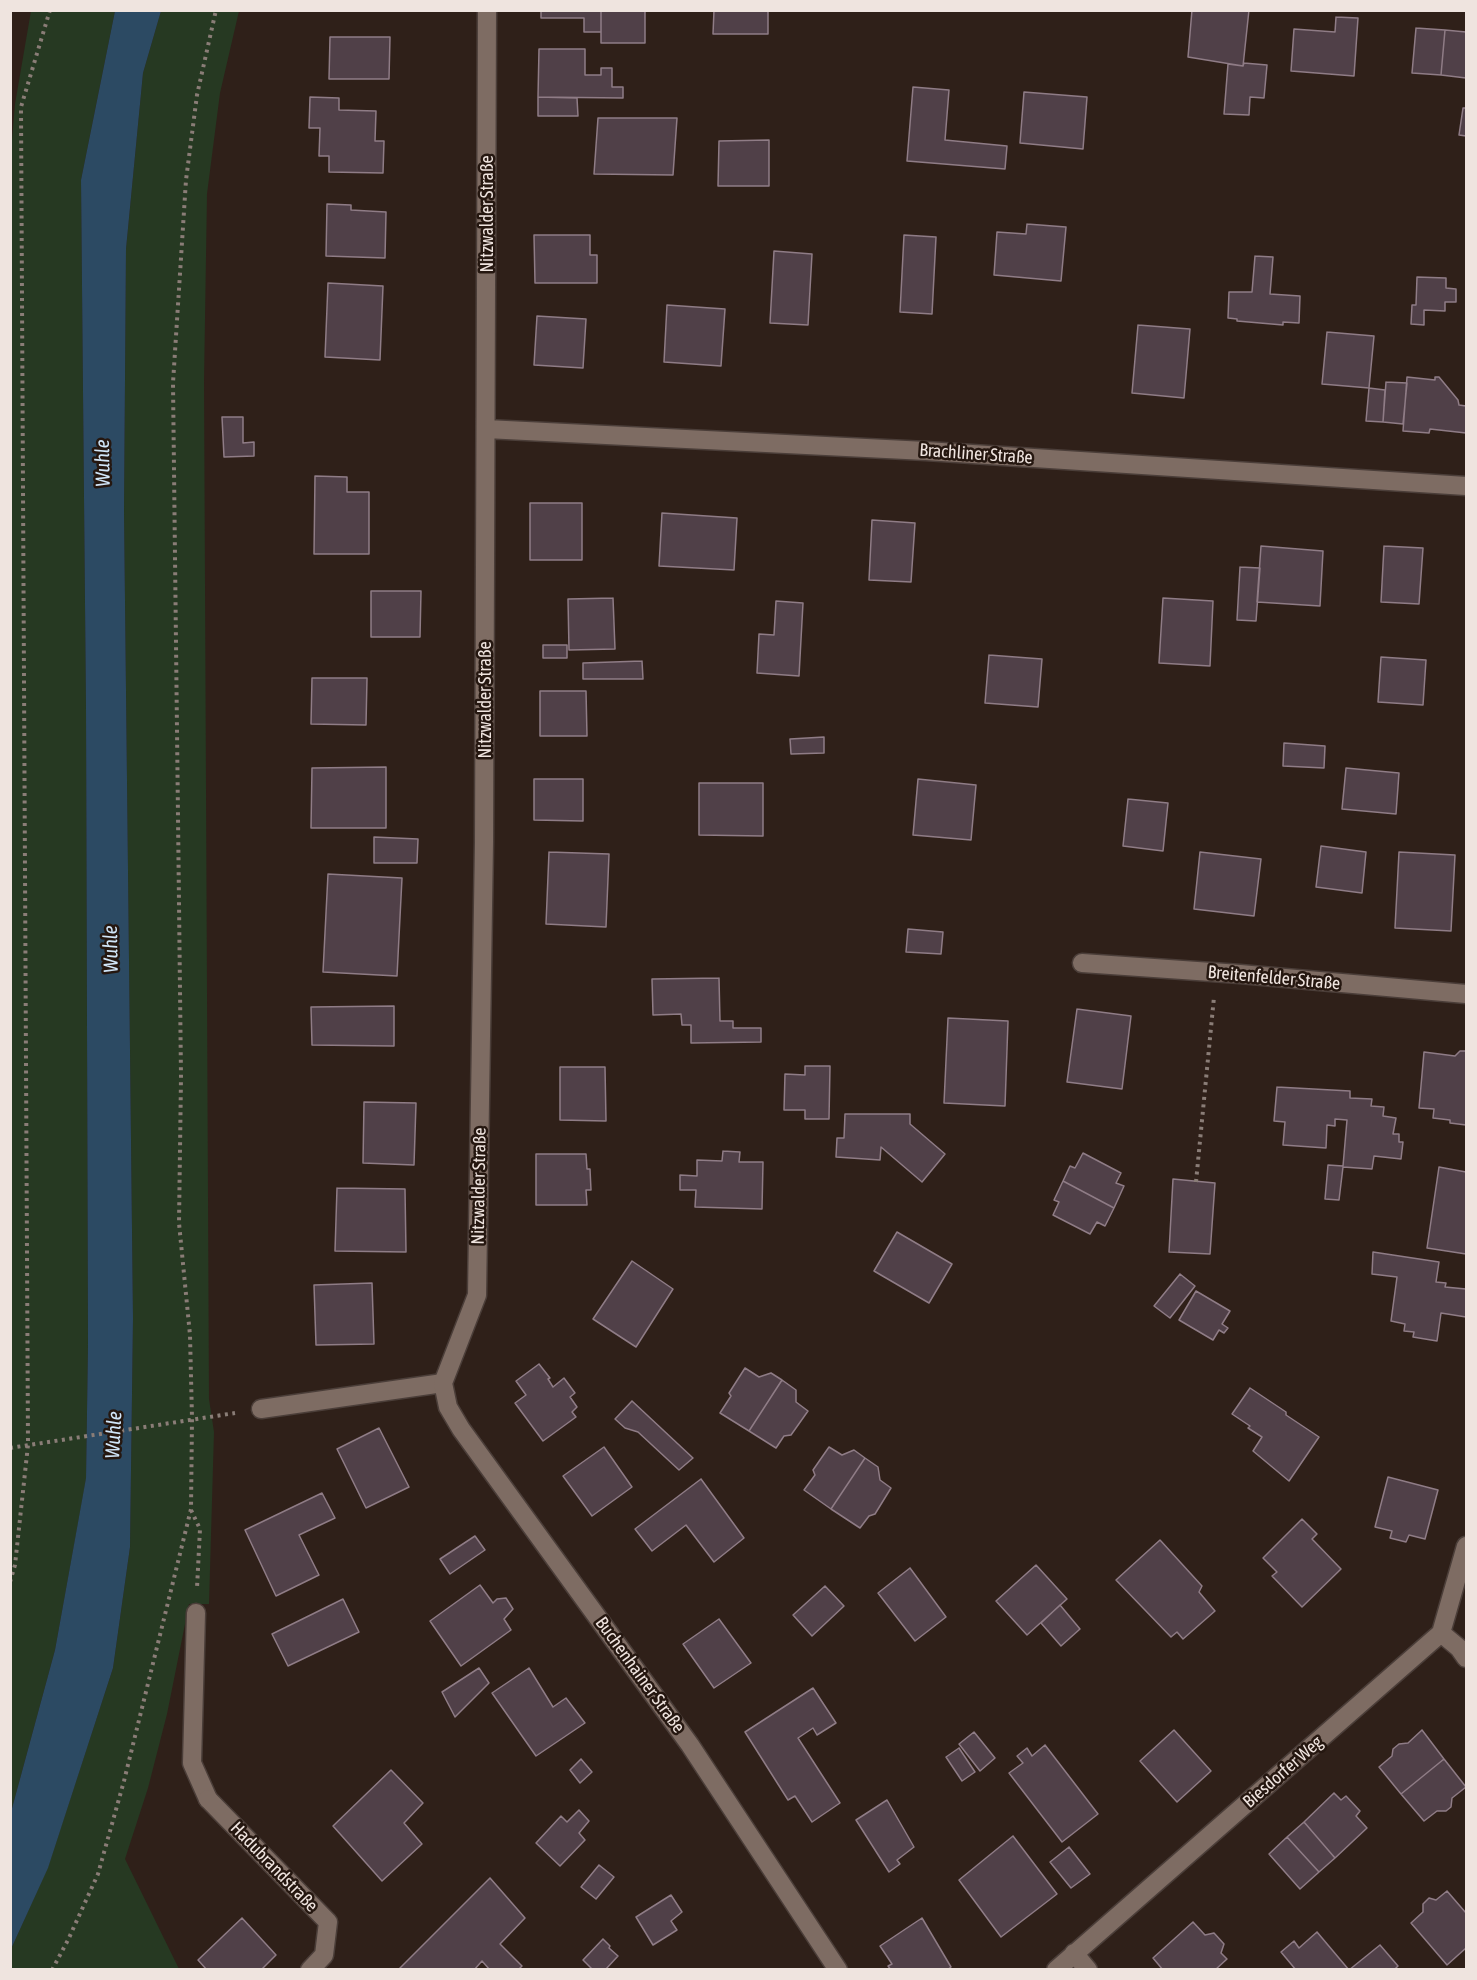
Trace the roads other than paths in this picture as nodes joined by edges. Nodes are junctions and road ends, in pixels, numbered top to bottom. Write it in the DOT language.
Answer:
graph roads {
  1 [pos="487,10"];
  2 [pos="486,429"];
  3 [pos="1467,486"];
  4 [pos="1082,963"];
  5 [pos="1467,994"];
  6 [pos="443,1383"];
  7 [pos="261,1409"];
  8 [pos="1467,1546"];
  9 [pos="196,1613"];
  10 [pos="1441,1633"];
  11 [pos="1467,1658"];
  12 [pos="1074,1953"];
  13 [pos="310,1970"];
  14 [pos="838,1970"];
  15 [pos="1056,1970"];
  16 [pos="1088,1970"];
  1 -- 2 [label="street, Nitzwalder Straße"];
  2 -- 3 [label="street, Brachliner Straße"];
  2 -- 6 [label="street, Nitzwalder Straße"];
  4 -- 5 [label="street, Breitenfelder Straße"];
  6 -- 7 [label="street"];
  6 -- 14 [label="street, Buchenhainer Straße"];
  8 -- 10 [label="street"];
  9 -- 13 [label="street, Hadubrandstraße"];
  10 -- 11 [label="street"];
  10 -- 12 [label="street, Biesdorfer Weg"];
  12 -- 15 [label="street, Biesdorfer Weg"];
  12 -- 16 [label="street"];
}
